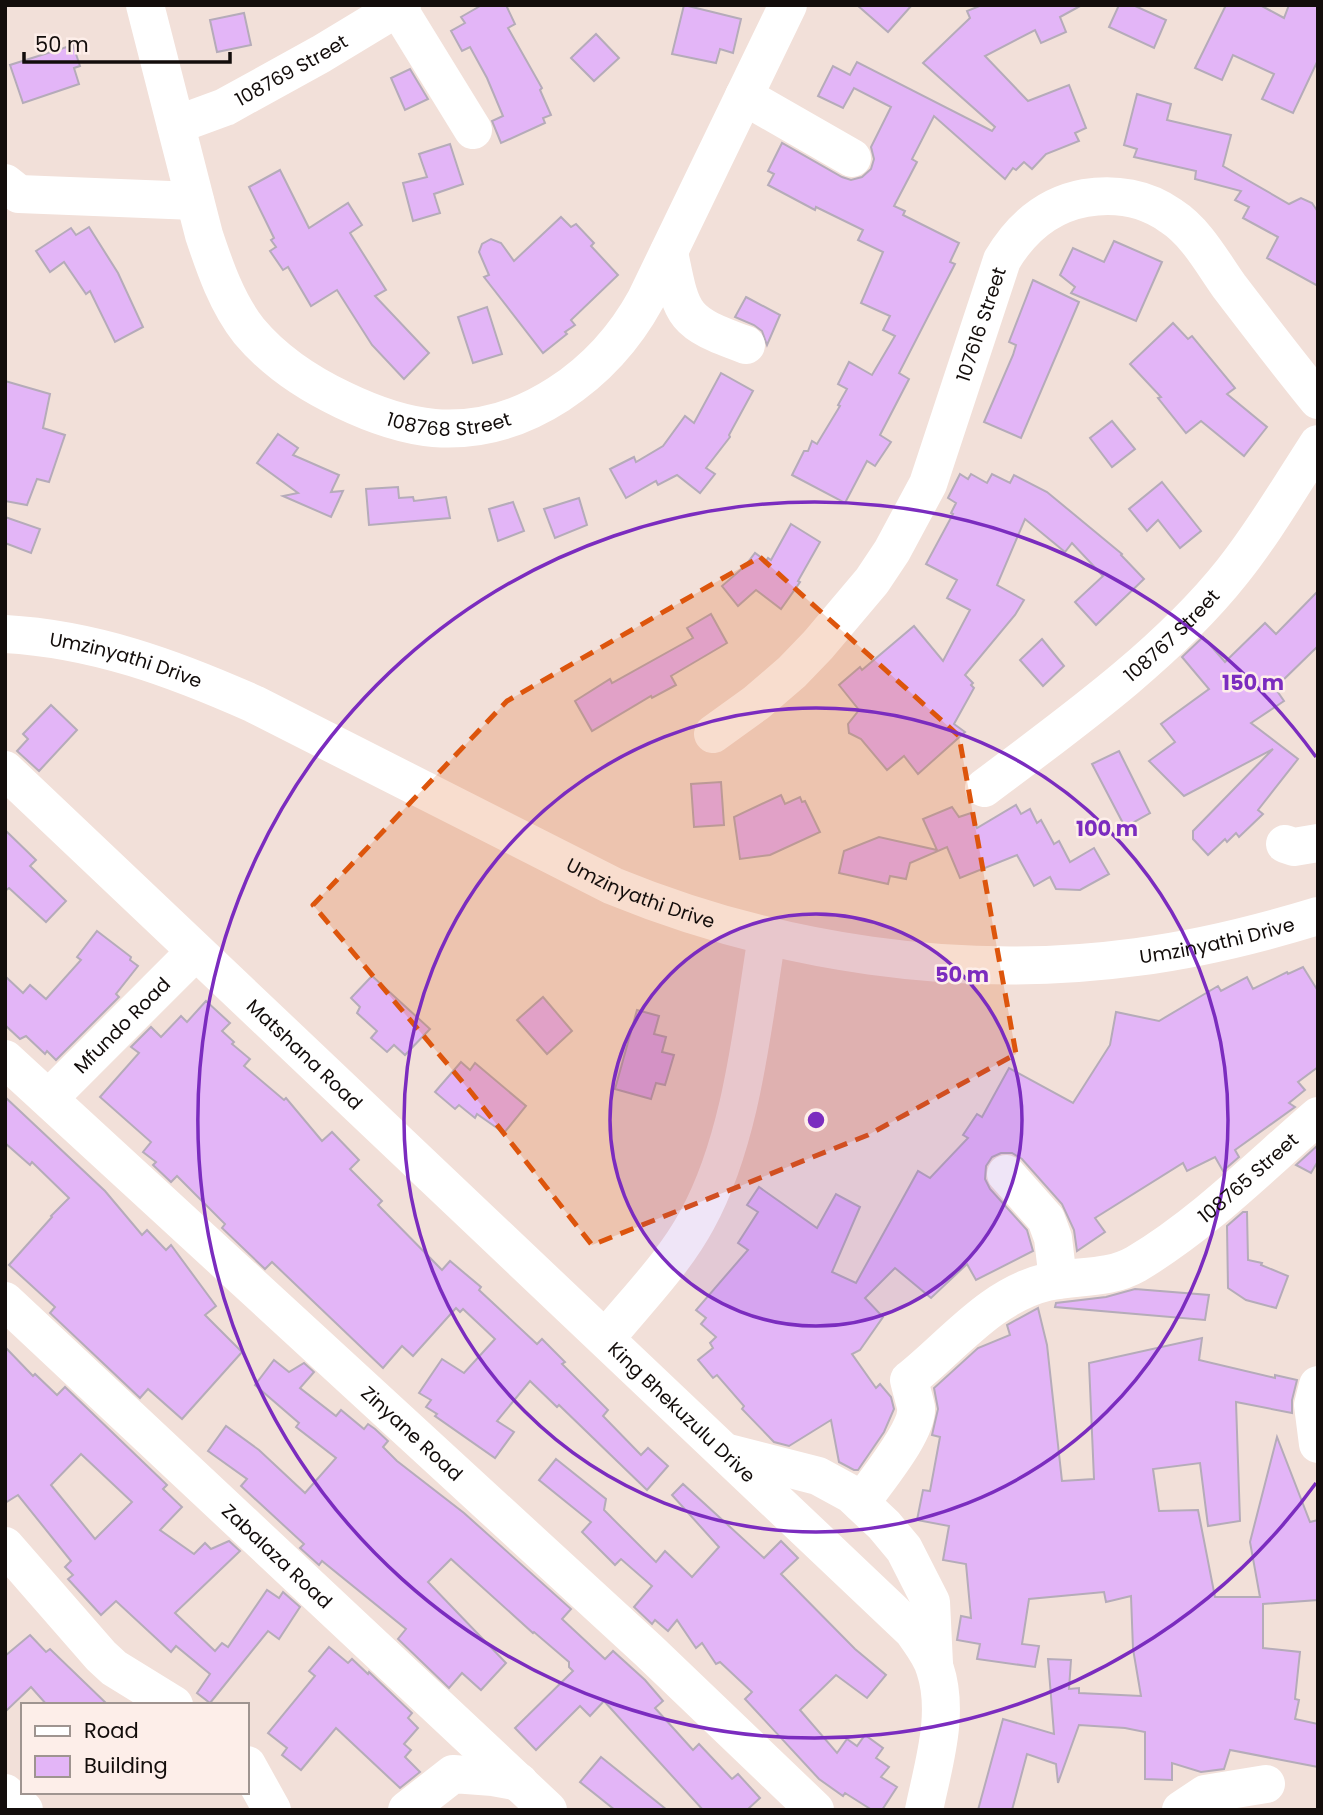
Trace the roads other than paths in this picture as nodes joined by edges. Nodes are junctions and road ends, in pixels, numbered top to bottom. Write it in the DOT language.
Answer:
graph roads {
  1 [pos="145,5"];
  2 [pos="788,5"];
  3 [pos="400,6"];
  4 [pos="744,96"];
  5 [pos="176,125"];
  6 [pos="473,130"];
  7 [pos="852,158"];
  8 [pos="5,183"];
  9 [pos="195,201"];
  10 [pos="669,252"];
  11 [pos="746,345"];
  12 [pos="1318,400"];
  13 [pos="1318,444"];
  14 [pos="5,634"];
  15 [pos="713,734"];
  16 [pos="5,770"];
  17 [pos="984,788"];
  18 [pos="1318,916"];
  19 [pos="767,936"];
  20 [pos="195,952"];
  21 [pos="5,1059"];
  22 [pos="49,1098"];
  23 [pos="1318,1116"];
  24 [pos="1006,1174"];
  25 [pos="1058,1280"];
  26 [pos="5,1301"];
  27 [pos="606,1338"];
  28 [pos="1318,1385"];
  29 [pos="1318,1444"];
  30 [pos="726,1453"];
  31 [pos="860,1503"];
  32 [pos="5,1546"];
  33 [pos="935,1667"];
  34 [pos="171,1703"];
  35 [pos="248,1767"];
  36 [pos="519,1782"];
  37 [pos="1266,1784"];
  38 [pos="5,1793"];
  39 [pos="24,1810"];
  40 [pos="272,1810"];
  41 [pos="407,1810"];
  42 [pos="548,1810"];
  43 [pos="815,1810"];
  44 [pos="924,1810"];
  45 [pos="1181,1810"];
  1 -- 5 [label="street, 108768 Street"];
  2 -- 4 [label="street, 108768 Street"];
  3 -- 5 [label="street, 108769 Street"];
  3 -- 6 [label="street"];
  4 -- 7 [label="street"];
  4 -- 10 [label="street, 108768 Street"];
  5 -- 9 [label="street, 108768 Street"];
  8 -- 9 [label="street"];
  9 -- 10 [label="street, 108768 Street"];
  10 -- 11 [label="street"];
  12 -- 15 [label="street, 107616 Street"];
  13 -- 17 [label="street, 108767 Street"];
  14 -- 19 [label="street, Umzinyathi Drive"];
  16 -- 20 [label="street, Matshana Road"];
  18 -- 19 [label="street, Umzinyathi Drive"];
  19 -- 27 [label="street, King Bhekuzulu Drive"];
  20 -- 22 [label="street, Mfundo Road"];
  20 -- 27 [label="street, Matshana Road"];
  21 -- 22 [label="street, Zinyane Road"];
  22 -- 43 [label="street, Zinyane Road"];
  23 -- 25 [label="street, 108765 Street"];
  24 -- 25 [label="street"];
  25 -- 31 [label="street, 108765 Street"];
  26 -- 36 [label="street, Zabalaza Road"];
  27 -- 30 [label="street, King Bhekuzulu Drive"];
  28 -- 29 [label="street"];
  30 -- 31 [label="street"];
  30 -- 33 [label="street, King Bhekuzulu Drive"];
  31 -- 33 [label="street"];
  32 -- 34 [label="street"];
  33 -- 44 [label="street, King Bhekuzulu Drive"];
  35 -- 40 [label="street"];
  36 -- 41 [label="street"];
  36 -- 42 [label="street, Zabalaza Road"];
  37 -- 45 [label="street"];
  38 -- 39 [label="street"];
}
